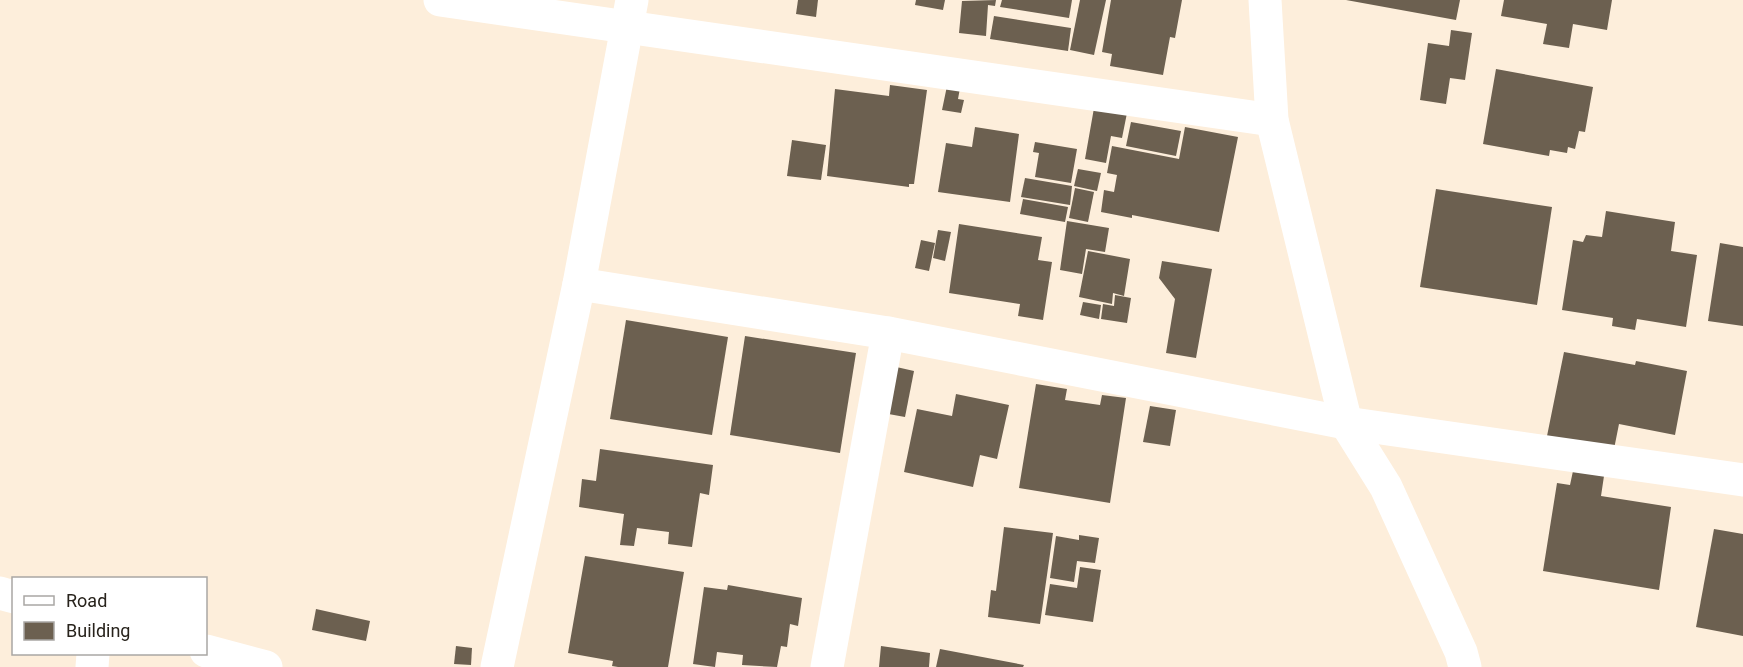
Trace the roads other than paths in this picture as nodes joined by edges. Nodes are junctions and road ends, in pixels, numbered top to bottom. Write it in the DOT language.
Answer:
graph roads {
  1 [pos="440,0"];
  2 [pos="1265,0"];
  3 [pos="629,14"];
  4 [pos="1272,120"];
  5 [pos="579,284"];
  6 [pos="888,333"];
  7 [pos="1346,423"];
  8 [pos="1743,480"];
  9 [pos="207,651"];
  10 [pos="266,667"];
  11 [pos="498,667"];
  12 [pos="827,667"];
  13 [pos="1465,667"];
  1 -- 3 [label="street"];
  2 -- 4 [label="street"];
  3 -- 4 [label="street"];
  3 -- 5 [label="street"];
  4 -- 7 [label="street"];
  5 -- 6 [label="street"];
  5 -- 11 [label="street"];
  6 -- 7 [label="street"];
  6 -- 12 [label="street"];
  7 -- 8 [label="street"];
  7 -- 13 [label="street"];
  9 -- 10 [label="street"];
}
